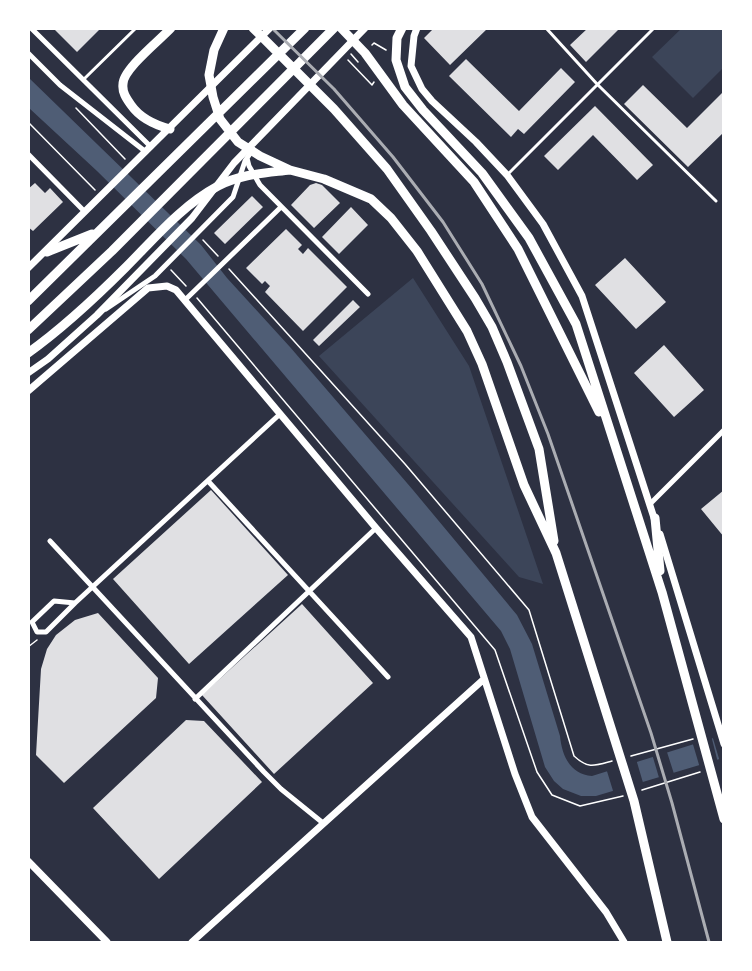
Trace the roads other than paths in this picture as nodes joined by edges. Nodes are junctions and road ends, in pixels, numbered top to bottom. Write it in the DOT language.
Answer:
graph roads {
  1 [pos="31,28"];
  2 [pos="136,28"];
  3 [pos="171,28"];
  4 [pos="224,28"];
  5 [pos="253,28"];
  6 [pos="270,28"];
  7 [pos="305,28"];
  8 [pos="334,28"];
  9 [pos="341,28"];
  10 [pos="365,28"];
  11 [pos="402,28"];
  12 [pos="417,28"];
  13 [pos="546,28"];
  14 [pos="654,28"];
  15 [pos="28,53"];
  16 [pos="83,80"];
  17 [pos="597,84"];
  18 [pos="267,128"];
  19 [pos="170,129"];
  20 [pos="148,149"];
  21 [pos="28,154"];
  22 [pos="247,158"];
  23 [pos="290,170"];
  24 [pos="507,175"];
  25 [pos="716,201"];
  26 [pos="281,207"];
  27 [pos="85,212"];
  28 [pos="97,232"];
  29 [pos="47,252"];
  30 [pos="28,268"];
  31 [pos="369,294"];
  32 [pos="185,300"];
  33 [pos="28,301"];
  34 [pos="97,315"];
  35 [pos="28,330"];
  36 [pos="28,353"];
  37 [pos="28,373"];
  38 [pos="28,391"];
  39 [pos="280,414"];
  40 [pos="723,430"];
  41 [pos="616,447"];
  42 [pos="208,481"];
  43 [pos="650,504"];
  44 [pos="655,518"];
  45 [pos="376,528"];
  46 [pos="50,541"];
  47 [pos="556,553"];
  48 [pos="93,586"];
  49 [pos="308,591"];
  50 [pos="662,592"];
  51 [pos="75,603"];
  52 [pos="388,677"];
  53 [pos="484,679"];
  54 [pos="195,699"];
  55 [pos="723,744"];
  56 [pos="723,819"];
  57 [pos="323,823"];
  58 [pos="28,861"];
  59 [pos="107,942"];
  60 [pos="192,942"];
  61 [pos="624,942"];
  62 [pos="667,942"];
  1 -- 16 [label="street"];
  2 -- 16 [label="lane"];
  3 -- 19 [label="highway"];
  4 -- 23 [label="highway"];
  5 -- 47 [label="highway"];
  6 -- 19 [label="street"];
  7 -- 28 [label="highway"];
  8 -- 35 [label="highway"];
  9 -- 41 [label="highway"];
  10 -- 18 [label="street"];
  11 -- 41 [label="highway"];
  12 -- 24 [label="street"];
  13 -- 17 [label="lane"];
  14 -- 17 [label="lane"];
  15 -- 20 [label="street"];
  16 -- 20 [label="street"];
  17 -- 24 [label="lane"];
  17 -- 25 [label="lane"];
  18 -- 22 [label="street"];
  18 -- 34 [label="street"];
  19 -- 20 [label="street"];
  20 -- 27 [label="street"];
  21 -- 27 [label="street"];
  22 -- 26 [label="street"];
  22 -- 34 [label="street"];
  23 -- 36 [label="highway"];
  23 -- 47 [label="highway"];
  24 -- 43 [label="street"];
  26 -- 31 [label="street"];
  26 -- 32 [label="street"];
  27 -- 29 [label="street"];
  28 -- 29 [label="highway"];
  28 -- 33 [label="highway"];
  29 -- 30 [label="street"];
  32 -- 38 [label="street"];
  32 -- 39 [label="street"];
  34 -- 37 [label="street"];
  39 -- 42 [label="street"];
  39 -- 45 [label="street"];
  40 -- 43 [label="street"];
  41 -- 50 [label="highway"];
  42 -- 48 [label="street"];
  42 -- 49 [label="street"];
  43 -- 44 [label="street"];
  44 -- 50 [label="highway"];
  44 -- 55 [label="street"];
  45 -- 49 [label="street"];
  45 -- 53 [label="street"];
  46 -- 48 [label="street"];
  47 -- 62 [label="highway"];
  48 -- 51 [label="street"];
  48 -- 54 [label="street"];
  49 -- 52 [label="street"];
  49 -- 54 [label="street"];
  50 -- 56 [label="highway"];
  51 -- 51 [label="street"];
  53 -- 57 [label="street"];
  53 -- 61 [label="street"];
  54 -- 57 [label="street"];
  57 -- 60 [label="street"];
  58 -- 59 [label="street"];
}
